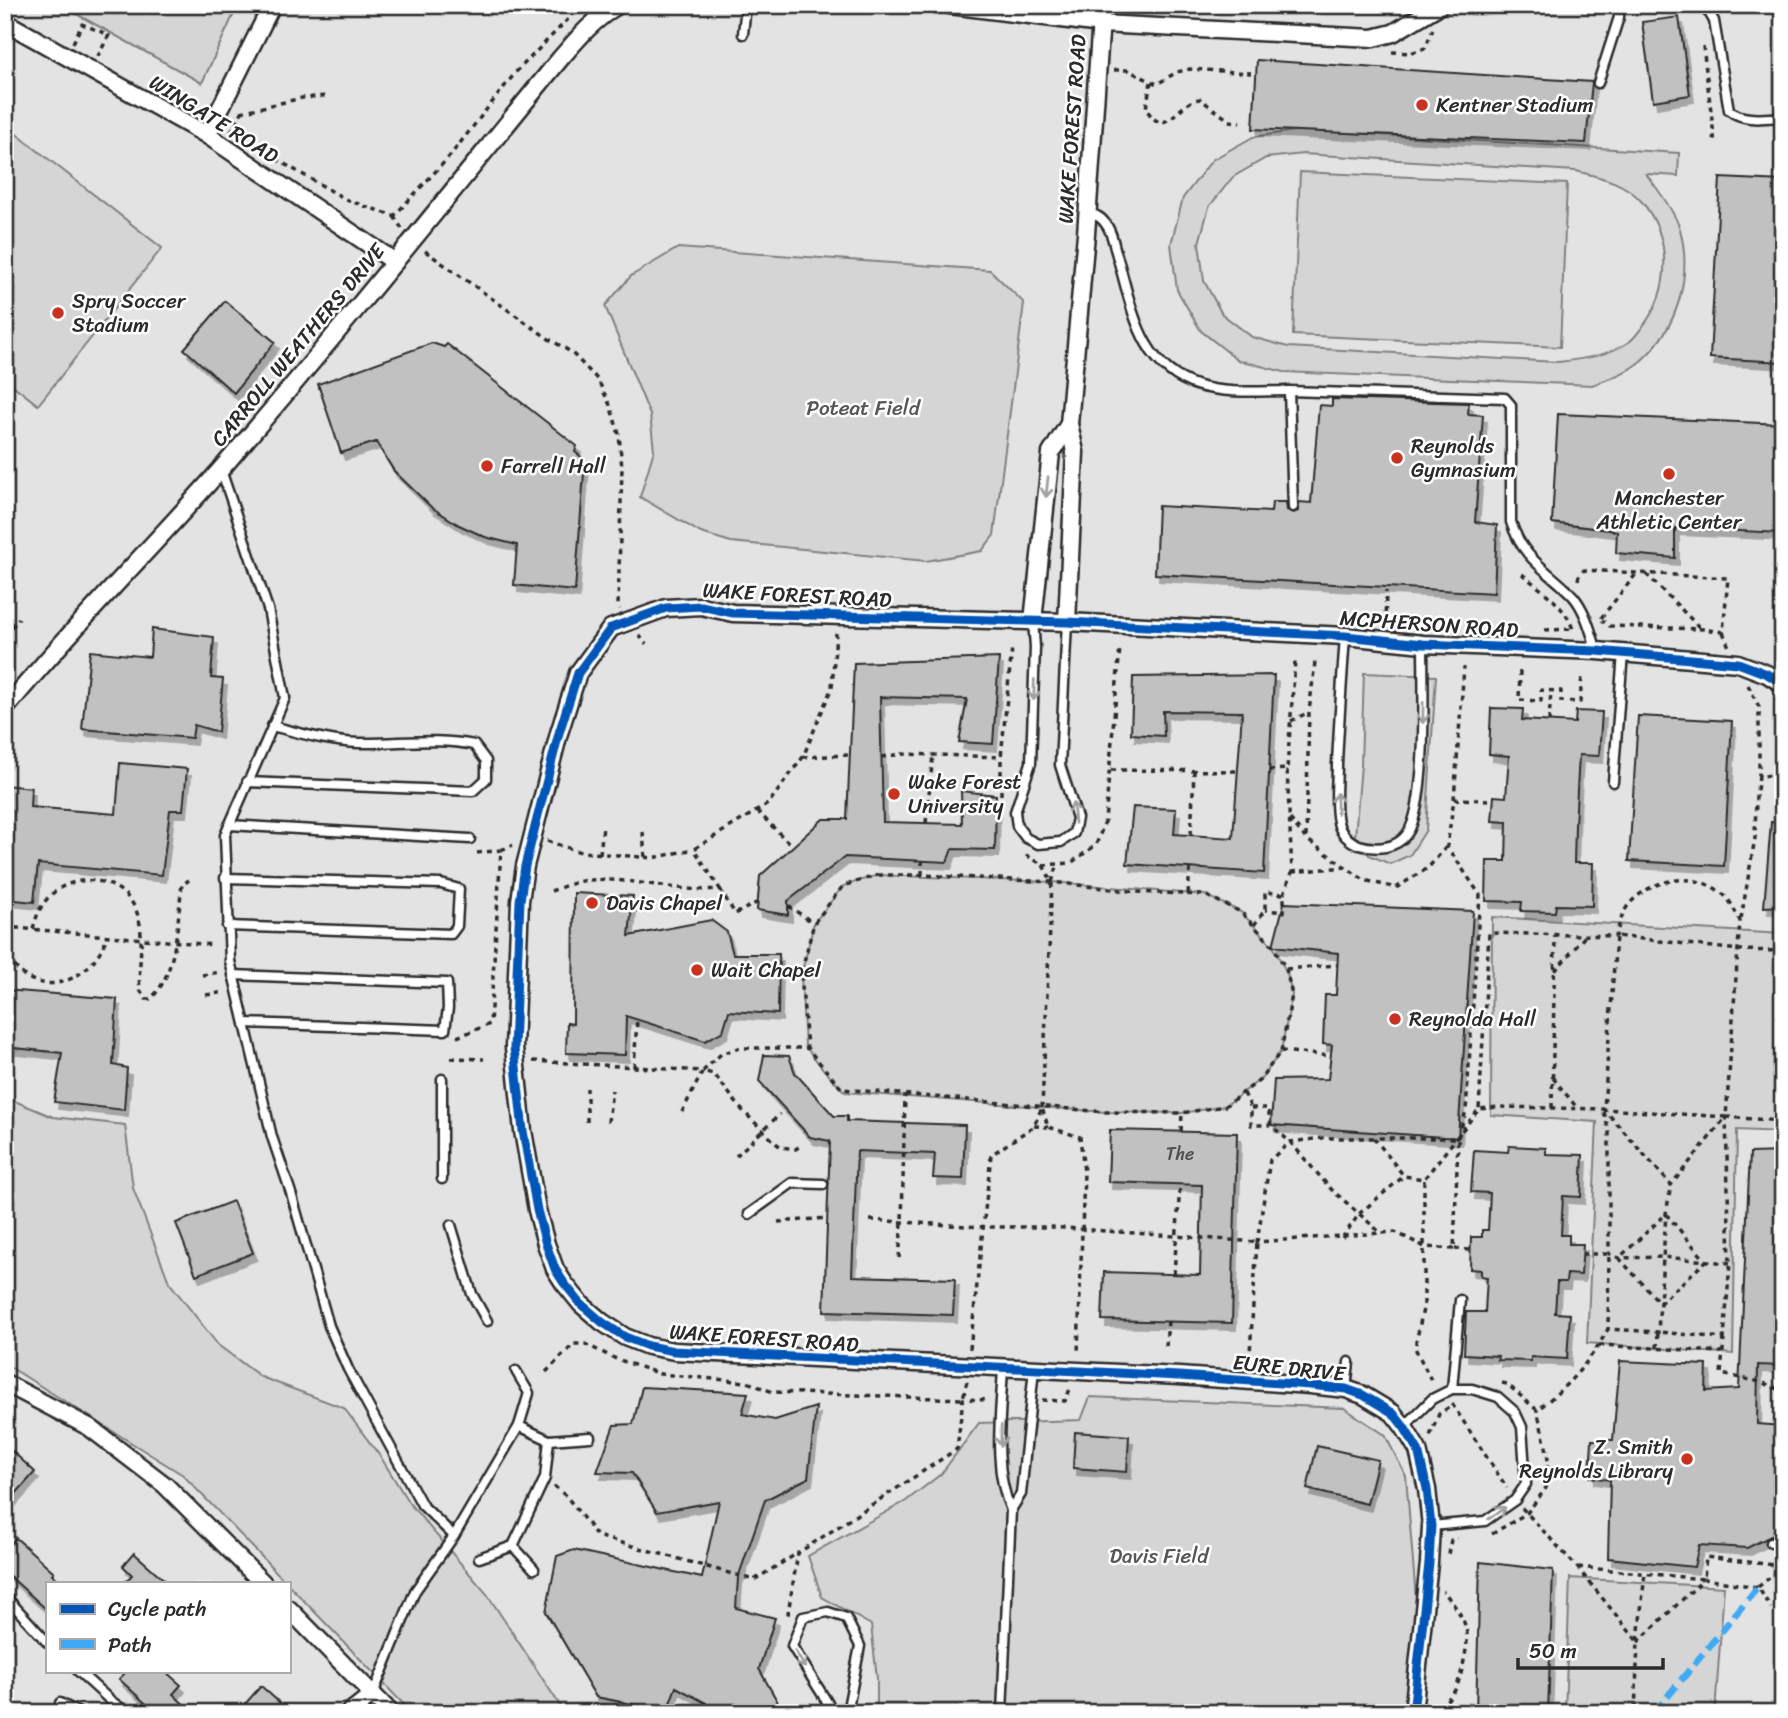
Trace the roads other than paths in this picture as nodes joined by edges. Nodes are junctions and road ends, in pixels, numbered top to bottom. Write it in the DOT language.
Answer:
graph roads {
  1 [pos="272,5"];
  2 [pos="618,5"];
  3 [pos="746,5"];
  4 [pos="950,5"];
  5 [pos="1102,5"];
  6 [pos="1440,5"];
  7 [pos="1619,5"];
  8 [pos="1700,5"];
  9 [pos="5,22"];
  10 [pos="1101,24"];
  11 [pos="743,34"];
  12 [pos="1598,83"];
  13 [pos="1783,117"];
  14 [pos="207,135"];
  15 [pos="1087,213"];
  16 [pos="395,262"];
  17 [pos="1289,391"];
  18 [pos="1069,424"];
  19 [pos="221,469"];
  20 [pos="1293,507"];
  21 [pos="1033,621"];
  22 [pos="1067,622"];
  23 [pos="1345,636"];
  24 [pos="1423,644"];
  25 [pos="1597,650"];
  26 [pos="1623,653"];
  27 [pos="1783,684"];
  28 [pos="5,709"];
  29 [pos="272,726"];
  30 [pos="247,782"];
  31 [pos="1613,782"];
  32 [pos="229,825"];
  33 [pos="470,839"];
  34 [pos="225,878"];
  35 [pos="228,926"];
  36 [pos="233,975"];
  37 [pos="246,1023"];
  38 [pos="442,1079"];
  39 [pos="442,1180"];
  40 [pos="823,1184"];
  41 [pos="749,1214"];
  42 [pos="452,1225"];
  43 [pos="1460,1300"];
  44 [pos="487,1321"];
  45 [pos="1349,1362"];
  46 [pos="1003,1368"];
  47 [pos="1034,1369"];
  48 [pos="516,1371"];
  49 [pos="5,1383"];
  50 [pos="1346,1389"];
  51 [pos="1448,1391"];
  52 [pos="519,1426"];
  53 [pos="1404,1427"];
  54 [pos="590,1437"];
  55 [pos="549,1440"];
  56 [pos="1011,1510"];
  57 [pos="1432,1526"];
  58 [pos="454,1536"];
  59 [pos="1783,1542"];
  60 [pos="1771,1543"];
  61 [pos="513,1546"];
  62 [pos="479,1558"];
  63 [pos="534,1569"];
  64 [pos="262,1582"];
  65 [pos="5,1596"];
  66 [pos="290,1610"];
  67 [pos="46,1641"];
  68 [pos="79,1672"];
  69 [pos="373,1694"];
  70 [pos="60,1703"];
  71 [pos="79,1713"];
  72 [pos="128,1713"];
  73 [pos="349,1713"];
  74 [pos="391,1713"];
  75 [pos="834,1713"];
  76 [pos="847,1713"];
  77 [pos="1002,1713"];
  78 [pos="1413,1713"];
  1 -- 14 [label="street"];
  2 -- 16 [label="street, CARROLL WEATHERS DRIVE"];
  3 -- 11 [label="lane"];
  4 -- 10 [label="street"];
  5 -- 10 [label="street, WAKE FOREST ROAD"];
  6 -- 10 [label="street"];
  7 -- 12 [label="lane"];
  8 -- 13 [label="lane"];
  9 -- 14 [label="street, WINGATE ROAD"];
  10 -- 15 [label="street, WAKE FOREST ROAD"];
  14 -- 16 [label="street, WINGATE ROAD"];
  15 -- 17 [label="lane"];
  15 -- 18 [label="street, WAKE FOREST ROAD"];
  16 -- 19 [label="street, CARROLL WEATHERS DRIVE"];
  17 -- 20 [label="lane"];
  17 -- 25 [label="lane"];
  18 -- 21 [label="street, WAKE FOREST ROAD, one-way"];
  18 -- 22 [label="street, WAKE FOREST ROAD"];
  19 -- 28 [label="street, CARROLL WEATHERS DRIVE"];
  19 -- 29 [label="lane"];
  21 -- 22 [label="street, WAKE FOREST ROAD"];
  21 -- 22 [label="lane, one-way"];
  21 -- 46 [label="street, WAKE FOREST ROAD"];
  22 -- 23 [label="street, MCPHERSON ROAD"];
  23 -- 24 [label="street, MCPHERSON ROAD"];
  24 -- 23 [label="lane, one-way"];
  24 -- 25 [label="street, MCPHERSON ROAD"];
  25 -- 26 [label="street, MCPHERSON ROAD"];
  26 -- 27 [label="street, MCPHERSON ROAD"];
  26 -- 31 [label="lane"];
  29 -- 30 [label="lane"];
  29 -- 30 [label="lane"];
  30 -- 32 [label="lane"];
  32 -- 33 [label="lane"];
  32 -- 34 [label="lane"];
  34 -- 35 [label="lane"];
  34 -- 35 [label="lane"];
  35 -- 36 [label="lane"];
  36 -- 37 [label="lane"];
  36 -- 37 [label="lane"];
  37 -- 58 [label="lane"];
  38 -- 39 [label="lane"];
  40 -- 41 [label="lane"];
  42 -- 44 [label="lane"];
  43 -- 51 [label="lane"];
  45 -- 50 [label="lane"];
  46 -- 47 [label="street, WAKE FOREST ROAD"];
  46 -- 56 [label="lane, one-way"];
  47 -- 50 [label="street, EURE DRIVE"];
  47 -- 56 [label="lane"];
  48 -- 52 [label="lane"];
  49 -- 64 [label="street"];
  50 -- 53 [label="street, EURE DRIVE"];
  51 -- 53 [label="lane"];
  57 -- 51 [label="lane, one-way"];
  52 -- 55 [label="lane"];
  52 -- 58 [label="lane"];
  53 -- 57 [label="street, EURE DRIVE"];
  54 -- 55 [label="lane"];
  55 -- 61 [label="lane"];
  56 -- 77 [label="lane"];
  57 -- 78 [label="street, EURE DRIVE"];
  58 -- 69 [label="lane"];
  59 -- 60 [label="lane"];
  61 -- 62 [label="lane"];
  61 -- 63 [label="lane"];
  65 -- 67 [label="lane"];
  66 -- 69 [label="street"];
  68 -- 72 [label="lane"];
  69 -- 73 [label="street"];
  69 -- 74 [label="street"];
  70 -- 71 [label="lane"];
  76 -- 75 [label="lane, one-way"];
}
